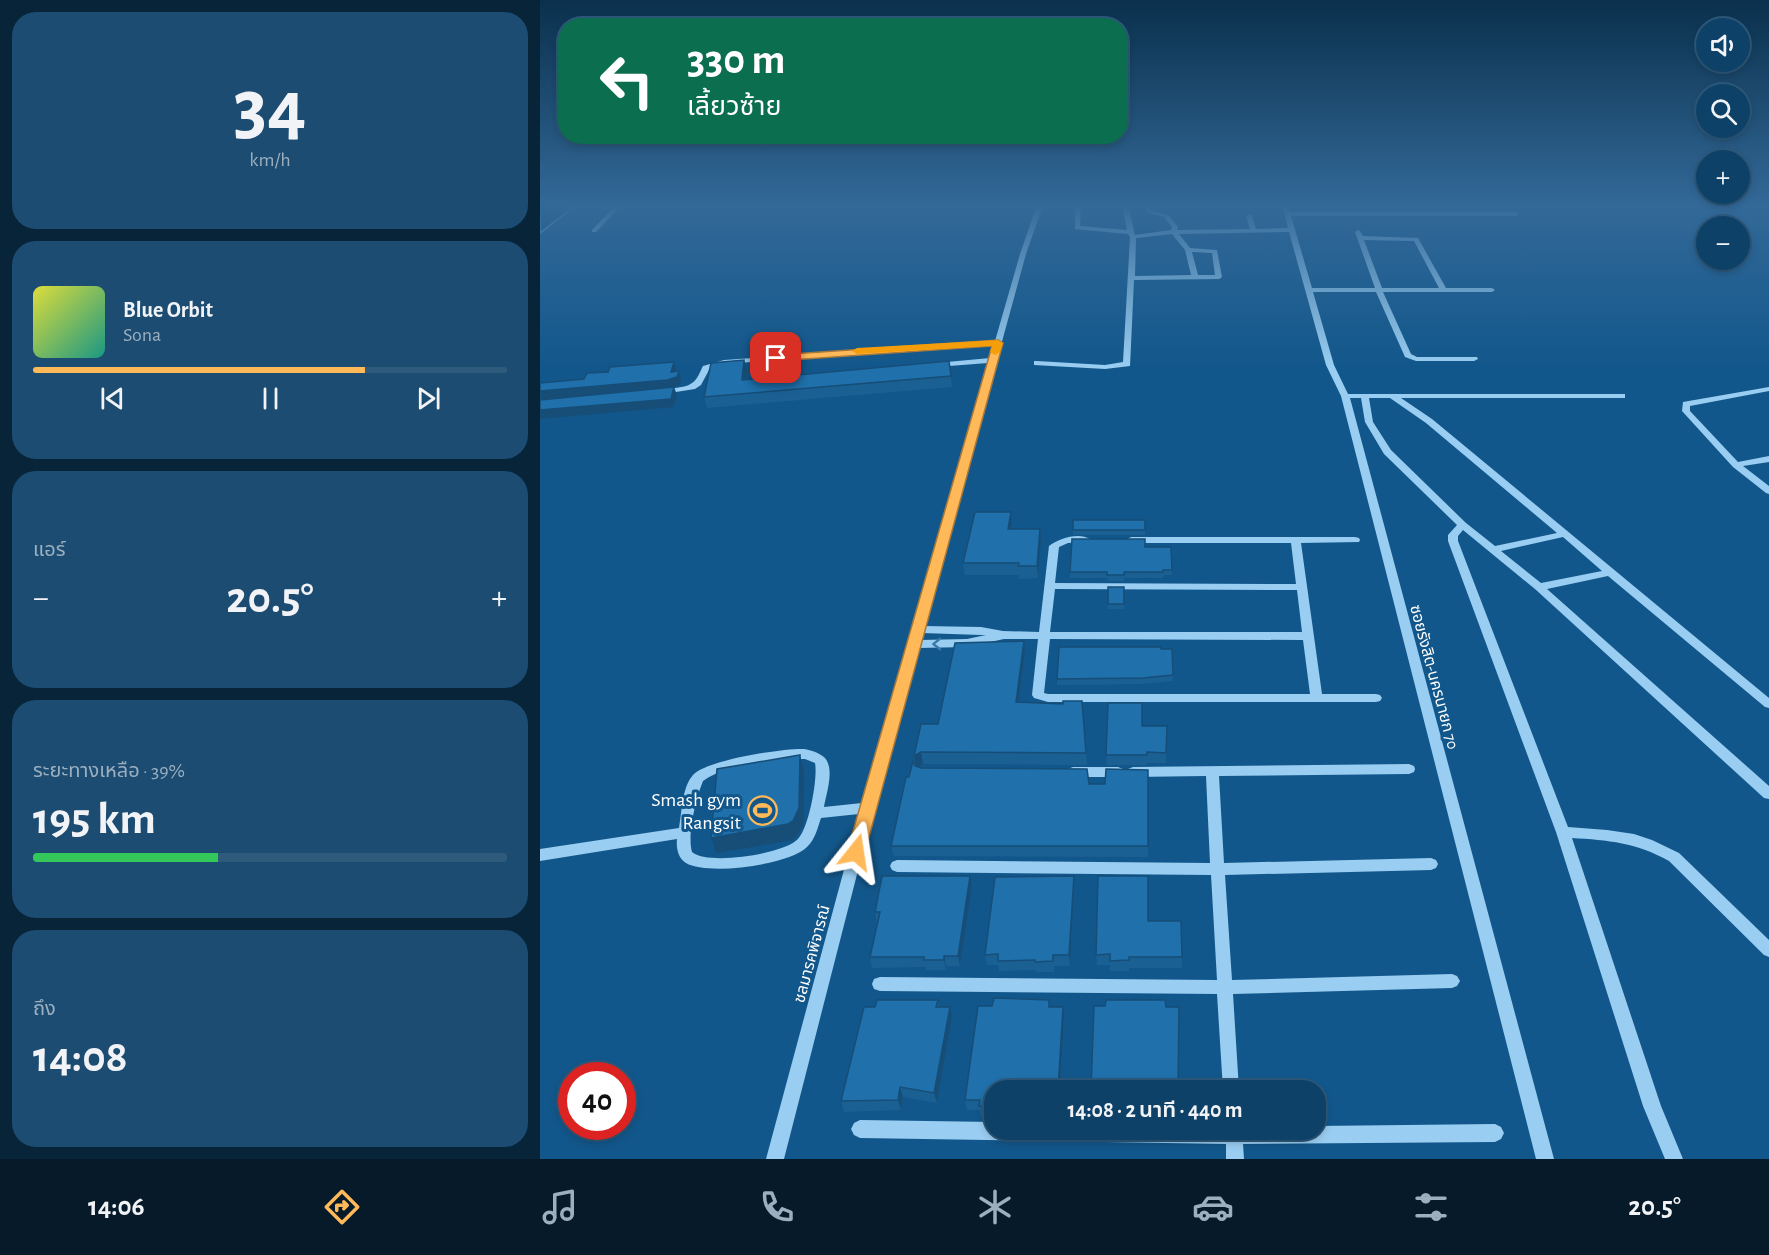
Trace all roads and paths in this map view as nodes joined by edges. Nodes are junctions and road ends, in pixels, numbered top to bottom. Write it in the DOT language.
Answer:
graph roads {
  1 [pos="1022,259"];
  2 [pos="1131,259"];
  3 [pos="1190,259"];
  4 [pos="1216,259"];
  5 [pos="1300,259"];
  6 [pos="1367,259"];
  7 [pos="1427,259"];
  8 [pos="1131,278"];
  9 [pos="1195,278"];
  10 [pos="1308,290"];
  11 [pos="1378,290"];
  12 [pos="1444,290"];
  13 [pos="1492,290"];
  14 [pos="998,343"];
  15 [pos="1474,359"];
  16 [pos="754,360"];
  17 [pos="993,360"];
  18 [pos="1038,363"];
  19 [pos="924,366"];
  20 [pos="797,376"];
  21 [pos="1769,389"];
  22 [pos="658,393"];
  23 [pos="1345,396"];
  24 [pos="1392,396"];
  25 [pos="1622,396"];
  26 [pos="1365,397"];
  27 [pos="1769,459"];
  28 [pos="1736,465"];
  29 [pos="1769,491"];
  30 [pos="1463,525"];
  31 [pos="1565,534"];
  32 [pos="1094,540"];
  33 [pos="1118,540"];
  34 [pos="1296,540"];
  35 [pos="1355,540"];
  36 [pos="1492,550"];
  37 [pos="1610,572"];
  38 [pos="1049,586"];
  39 [pos="1302,587"];
  40 [pos="1539,587"];
  41 [pos="917,629"];
  42 [pos="1003,635"];
  43 [pos="1044,635"];
  44 [pos="1308,636"];
  45 [pos="913,644"];
  46 [pos="1316,697"];
  47 [pos="1377,698"];
  48 [pos="1769,704"];
  49 [pos="1409,769"];
  50 [pos="1062,772"];
  51 [pos="1212,773"];
  52 [pos="1769,794"];
  53 [pos="867,808"];
  54 [pos="816,813"];
  55 [pos="685,832"];
  56 [pos="1563,832"];
  57 [pos="540,855"];
  58 [pos="1431,864"];
  59 [pos="897,867"];
  60 [pos="1217,869"];
  61 [pos="1769,950"];
  62 [pos="1452,981"];
  63 [pos="880,984"];
  64 [pos="1224,987"];
  65 [pos="1230,1080"];
  66 [pos="860,1130"];
  67 [pos="984,1131"];
  68 [pos="1326,1132"];
  69 [pos="1495,1133"];
  70 [pos="1234,1140"];
  71 [pos="775,1159"];
  72 [pos="1235,1159"];
  73 [pos="1545,1159"];
  74 [pos="1674,1159"];
  1 -- 14 [label="street, ชลมารคพิจารณ์"];
  2 -- 8 [label="street"];
  3 -- 9 [label="street"];
  4 -- 9 [label="street"];
  5 -- 10 [label="street, ซอยรังสิต-นครนายก 70"];
  6 -- 11 [label="street"];
  7 -- 12 [label="street"];
  8 -- 9 [label="street"];
  8 -- 18 [label="street"];
  10 -- 11 [label="street"];
  10 -- 23 [label="street, ซอยรังสิต-นครนายก 70"];
  11 -- 12 [label="street"];
  11 -- 15 [label="street"];
  12 -- 13 [label="street"];
  14 -- 16 [label="street"];
  14 -- 17 [label="street, ชลมารคพิจารณ์"];
  16 -- 20 [label="street"];
  16 -- 22 [label="street"];
  17 -- 19 [label="street"];
  17 -- 41 [label="street, ชลมารคพิจารณ์"];
  21 -- 28 [label="street"];
  23 -- 26 [label="street"];
  23 -- 73 [label="street, ซอยรังสิต-นครนายก 70"];
  24 -- 25 [label="street"];
  24 -- 26 [label="street"];
  24 -- 31 [label="street"];
  26 -- 30 [label="street"];
  27 -- 28 [label="street"];
  28 -- 29 [label="street"];
  30 -- 36 [label="street"];
  30 -- 56 [label="street"];
  31 -- 36 [label="street"];
  31 -- 37 [label="street"];
  32 -- 38 [label="street"];
  33 -- 34 [label="street"];
  34 -- 35 [label="street"];
  34 -- 39 [label="street"];
  36 -- 40 [label="street"];
  37 -- 40 [label="street"];
  37 -- 48 [label="street"];
  38 -- 39 [label="street"];
  38 -- 43 [label="street"];
  39 -- 44 [label="street"];
  40 -- 52 [label="street"];
  41 -- 42 [label="street"];
  41 -- 45 [label="street, ชลมารคพิจารณ์"];
  42 -- 43 [label="street"];
  42 -- 45 [label="street, one-way"];
  43 -- 44 [label="street"];
  43 -- 46 [label="street"];
  44 -- 46 [label="street"];
  45 -- 53 [label="street, ชลมารคพิจารณ์"];
  46 -- 47 [label="street"];
  49 -- 51 [label="street"];
  50 -- 51 [label="street"];
  51 -- 60 [label="street"];
  53 -- 54 [label="street"];
  53 -- 71 [label="street, ชลมารคพิจารณ์"];
  54 -- 55 [label="street"];
  54 -- 55 [label="street"];
  55 -- 57 [label="street"];
  56 -- 61 [label="street"];
  56 -- 74 [label="street"];
  58 -- 60 [label="street"];
  59 -- 60 [label="street"];
  60 -- 64 [label="street"];
  62 -- 64 [label="street"];
  63 -- 64 [label="street"];
  64 -- 65 [label="street"];
  66 -- 67 [label="street"];
  68 -- 69 [label="street"];
  70 -- 72 [label="street"];
}
